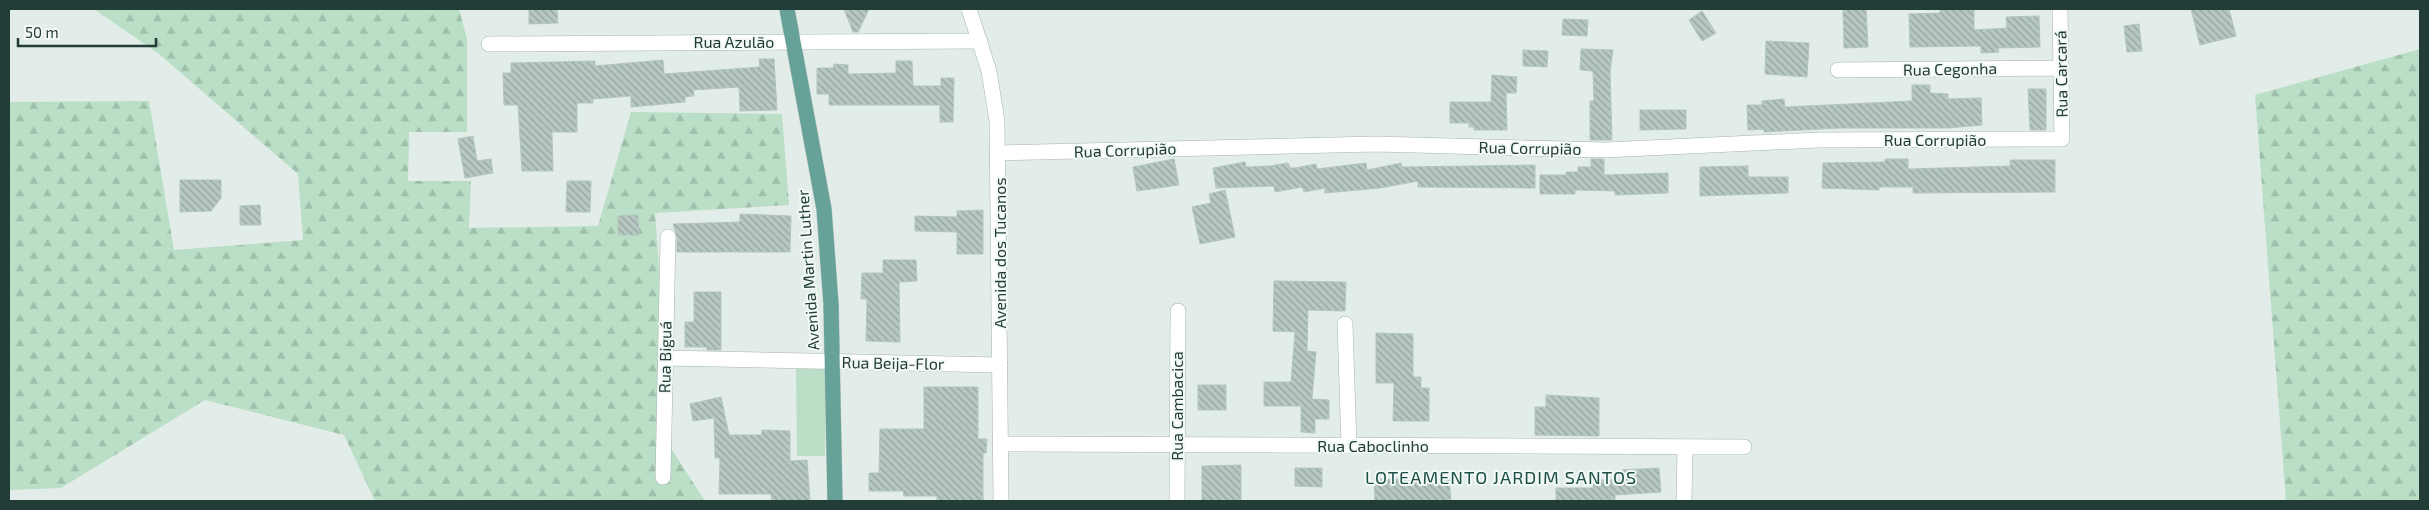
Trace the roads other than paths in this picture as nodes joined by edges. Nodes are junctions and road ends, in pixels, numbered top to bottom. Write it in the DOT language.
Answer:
graph roads {
  1 [pos="787,9"];
  2 [pos="969,9"];
  3 [pos="2060,9"];
  4 [pos="980,41"];
  5 [pos="794,42"];
  6 [pos="489,44"];
  7 [pos="2060,68"];
  8 [pos="1838,70"];
  9 [pos="2062,139"];
  10 [pos="999,153"];
  11 [pos="668,237"];
  12 [pos="1178,311"];
  13 [pos="1345,324"];
  14 [pos="665,358"];
  15 [pos="832,362"];
  16 [pos="1000,365"];
  17 [pos="1001,444"];
  18 [pos="1177,445"];
  19 [pos="1349,446"];
  20 [pos="1685,447"];
  21 [pos="1744,447"];
  22 [pos="663,477"];
  23 [pos="835,501"];
  24 [pos="1001,501"];
  25 [pos="1177,501"];
  26 [pos="1684,501"];
  1 -- 5 [label="main road, Avenida Martin Luther"];
  2 -- 4 [label="street, Avenida dos Tucanos"];
  3 -- 7 [label="street, Rua Carcará"];
  4 -- 5 [label="street, Rua Azulão"];
  4 -- 10 [label="street, Avenida dos Tucanos"];
  5 -- 6 [label="street, Rua Azulão"];
  5 -- 15 [label="main road, Avenida Martin Luther"];
  7 -- 8 [label="street, Rua Cegonha"];
  7 -- 9 [label="street, Rua Carcará"];
  9 -- 10 [label="street, Rua Corrupião"];
  10 -- 16 [label="street, Avenida dos Tucanos"];
  11 -- 14 [label="street, Rua Biguá"];
  12 -- 18 [label="street, Rua Cambacica"];
  13 -- 19 [label="street"];
  14 -- 15 [label="street, Rua Beija-Flor"];
  14 -- 22 [label="street, Rua Biguá"];
  15 -- 16 [label="street, Rua Beija-Flor"];
  15 -- 23 [label="main road, Avenida Martin Luther"];
  16 -- 17 [label="street, Avenida dos Tucanos"];
  17 -- 18 [label="street, Rua Caboclinho"];
  17 -- 24 [label="street, Avenida dos Tucanos"];
  18 -- 19 [label="street, Rua Caboclinho"];
  18 -- 25 [label="street, Rua Cambacica"];
  19 -- 20 [label="street, Rua Caboclinho"];
  20 -- 21 [label="street, Rua Caboclinho"];
  20 -- 26 [label="street"];
}
